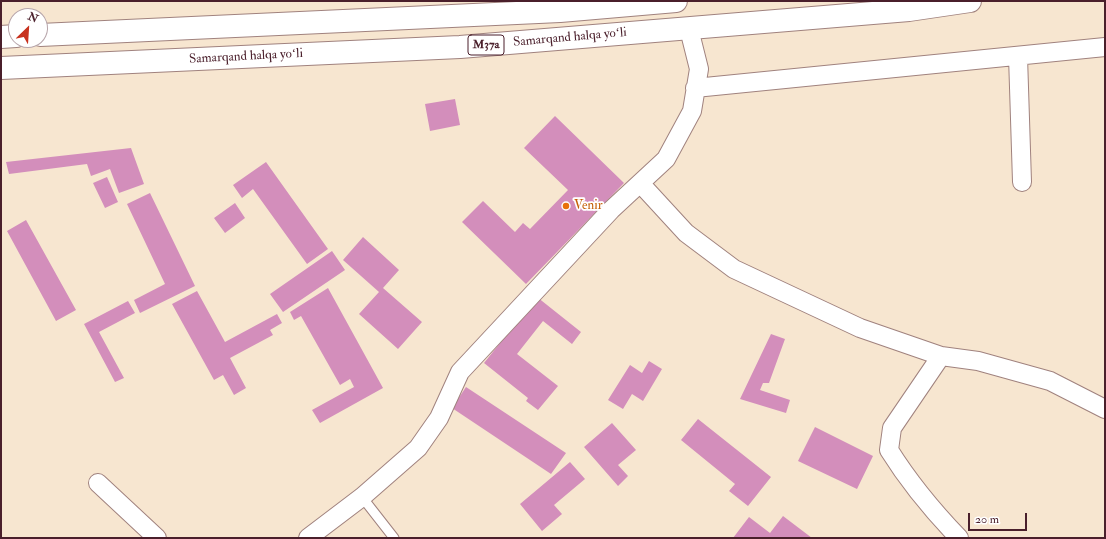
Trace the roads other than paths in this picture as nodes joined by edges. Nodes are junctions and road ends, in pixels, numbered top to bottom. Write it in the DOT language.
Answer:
graph roads {
  1 [pos="676,1"];
  2 [pos="970,1"];
  3 [pos="689,29"];
  4 [pos="138,31"];
  5 [pos="48,35"];
  6 [pos="1105,47"];
  7 [pos="1018,56"];
  8 [pos="139,62"];
  9 [pos="1,68"];
  10 [pos="696,88"];
  11 [pos="1022,182"];
  12 [pos="640,183"];
  13 [pos="941,356"];
  14 [pos="1105,409"];
  15 [pos="98,483"];
  16 [pos="362,497"];
  17 [pos="157,538"];
  18 [pos="308,538"];
  19 [pos="394,538"];
  20 [pos="959,538"];
  1 -- 4 [label="highway"];
  2 -- 3 [label="highway, Samarqand halqa yoʻli / M37a"];
  3 -- 8 [label="highway, Samarqand halqa yoʻli / M37a"];
  3 -- 10 [label="street"];
  4 -- 5 [label="highway"];
  4 -- 8 [label="highway"];
  6 -- 7 [label="street"];
  7 -- 10 [label="street"];
  7 -- 11 [label="street"];
  8 -- 9 [label="highway, Samarqand halqa yoʻli / M37a"];
  10 -- 12 [label="street"];
  12 -- 13 [label="street"];
  12 -- 16 [label="street"];
  13 -- 14 [label="street"];
  13 -- 20 [label="street"];
  15 -- 17 [label="street"];
  16 -- 18 [label="street"];
  16 -- 19 [label="lane"];
}
